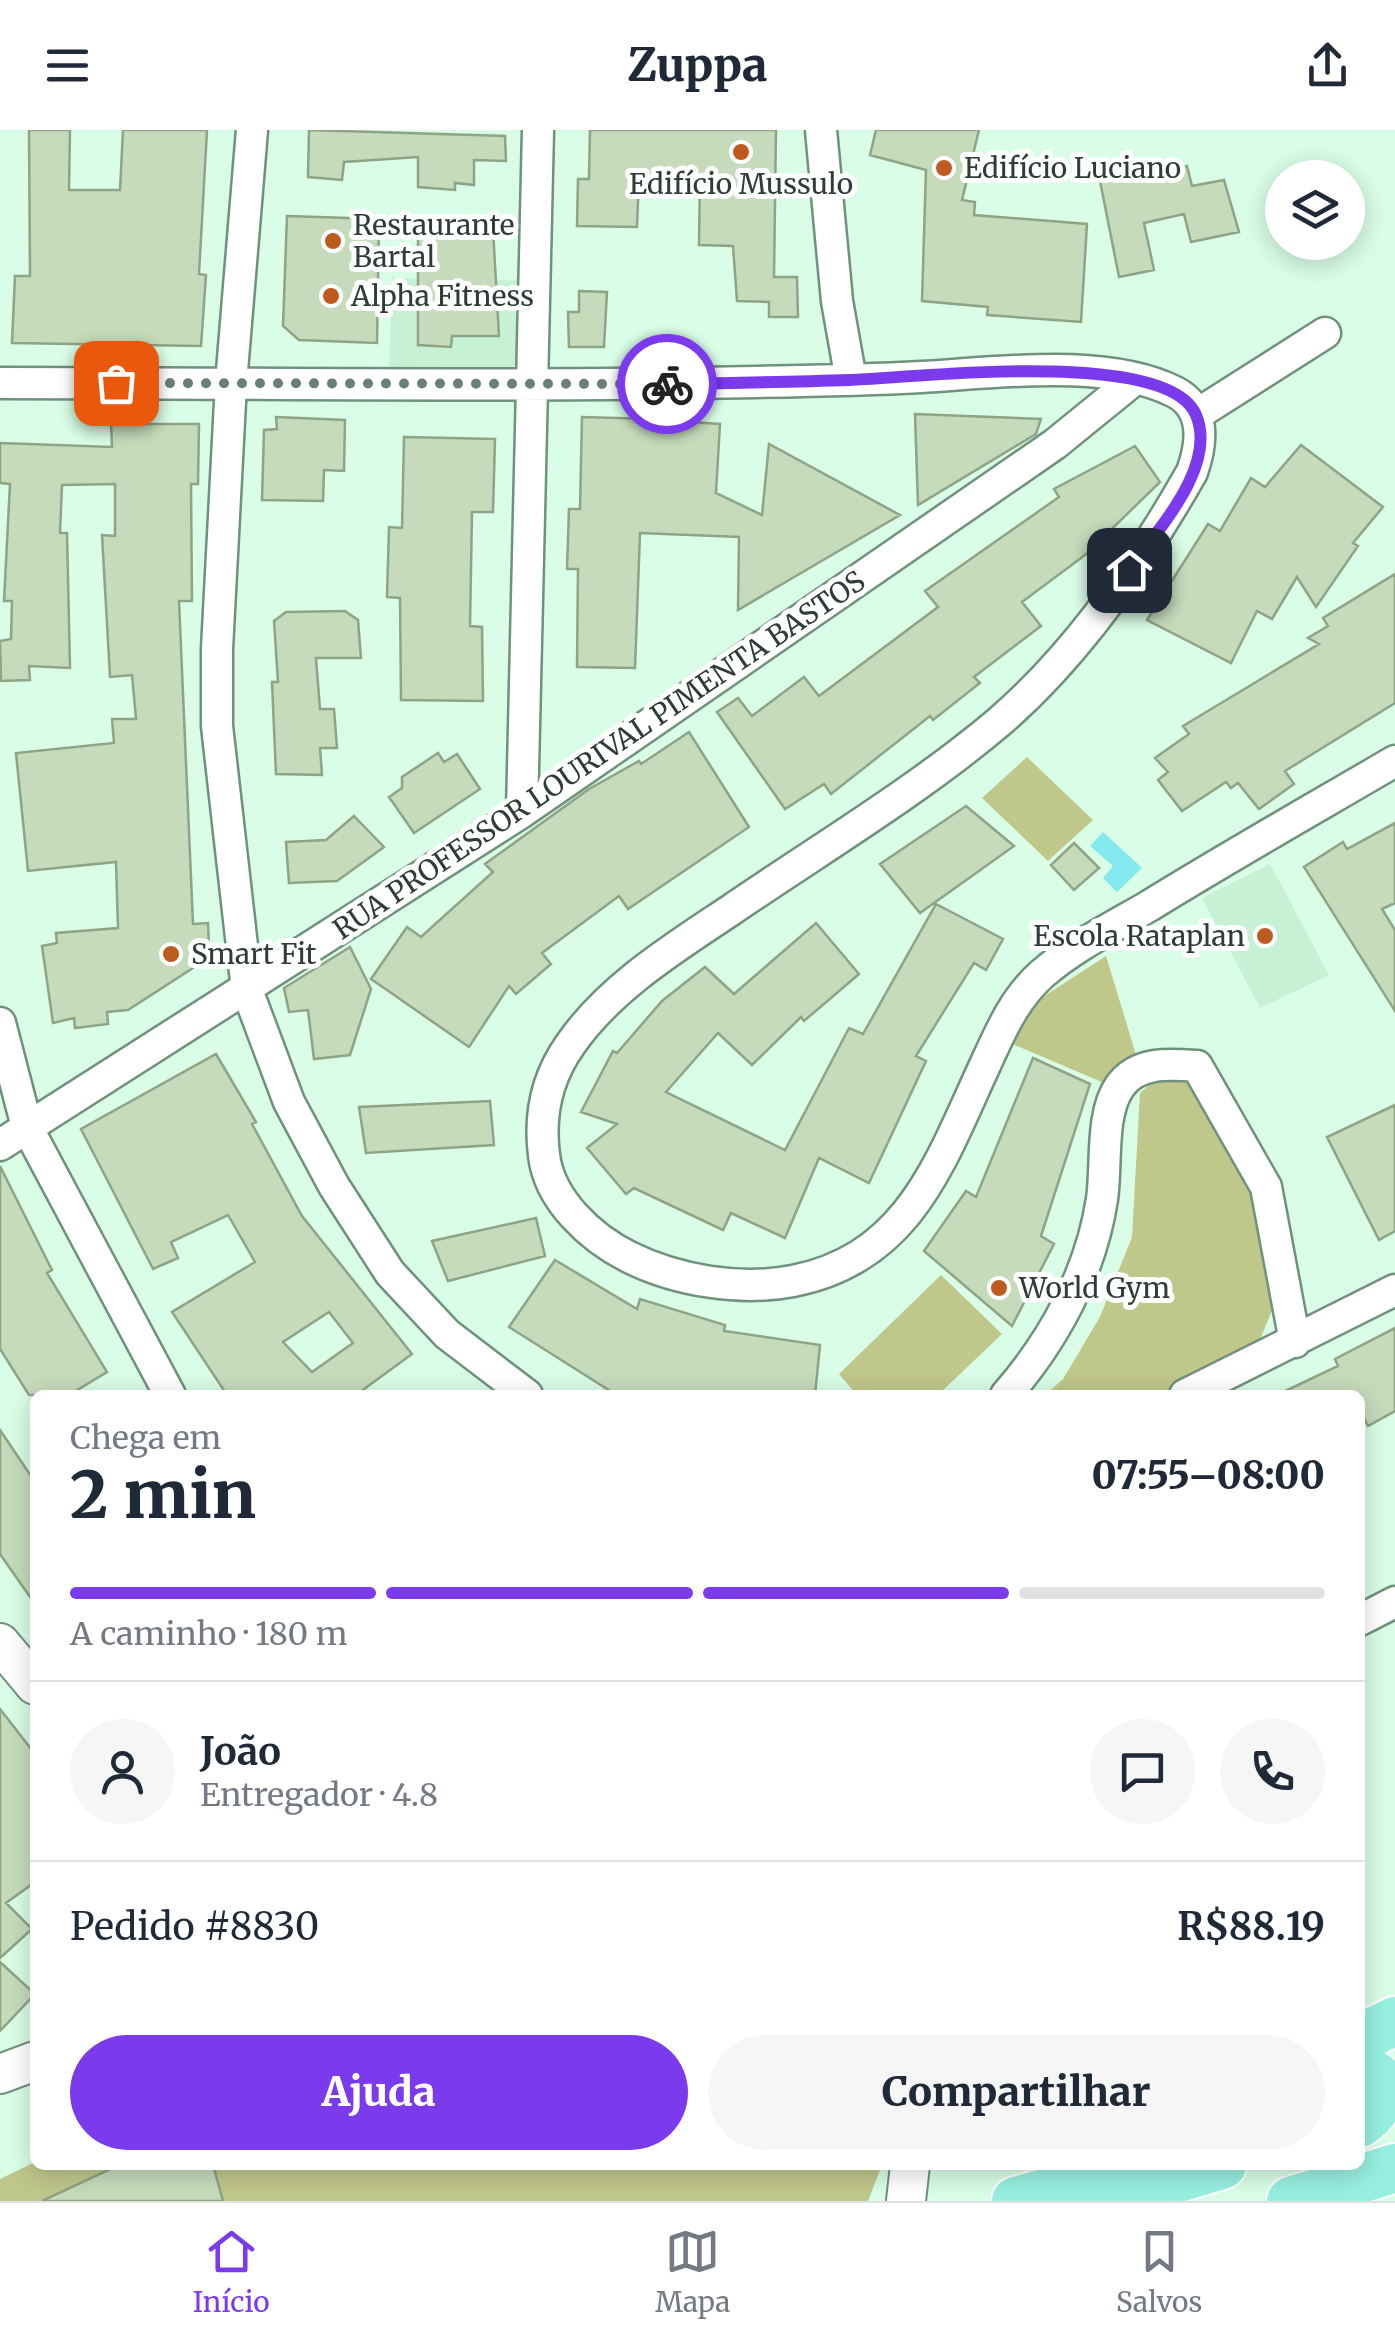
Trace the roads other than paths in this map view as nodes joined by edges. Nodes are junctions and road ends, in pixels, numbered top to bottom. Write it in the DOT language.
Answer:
graph roads {
  1 [pos="252,130"];
  2 [pos="538,130"];
  3 [pos="822,130"];
  4 [pos="1325,334"];
  5 [pos="1136,379"];
  6 [pos="851,380"];
  7 [pos="0,383"];
  8 [pos="231,384"];
  9 [pos="532,386"];
  10 [pos="1196,415"];
  11 [pos="1395,761"];
  12 [pos="522,812"];
  13 [pos="247,990"];
  14 [pos="0,1024"];
  15 [pos="27,1127"];
  16 [pos="0,1145"];
  17 [pos="1395,1290"];
  18 [pos="1295,1342"];
  19 [pos="167,1390"];
  20 [pos="520,1390"];
  21 [pos="1010,1390"];
  22 [pos="1196,1390"];
  23 [pos="1395,1602"];
  24 [pos="1365,1617"];
  25 [pos="0,1643"];
  26 [pos="30,1678"];
  27 [pos="1375,2042"];
  28 [pos="30,2063"];
  29 [pos="0,2074"];
  30 [pos="1365,2119"];
  31 [pos="1395,2143"];
  32 [pos="1365,2161"];
  33 [pos="1395,2168"];
  34 [pos="909,2170"];
  35 [pos="1076,2170"];
  36 [pos="1103,2170"];
  37 [pos="1205,2170"];
  38 [pos="1351,2170"];
  39 [pos="1395,2193"];
  40 [pos="1303,2199"];
  41 [pos="906,2201"];
  42 [pos="1012,2201"];
  43 [pos="1101,2201"];
  1 -- 8 [label="street"];
  2 -- 9 [label="street"];
  3 -- 6 [label="street"];
  4 -- 10 [label="street"];
  5 -- 6 [label="street"];
  5 -- 10 [label="street"];
  5 -- 12 [label="street, RUA PROFESSOR LOURIVAL PIMENTA BASTOS"];
  6 -- 9 [label="street"];
  7 -- 8 [label="street"];
  8 -- 9 [label="street"];
  8 -- 13 [label="street"];
  9 -- 12 [label="street"];
  10 -- 11 [label="street"];
  12 -- 13 [label="street, RUA PROFESSOR LOURIVAL PIMENTA BASTOS"];
  13 -- 15 [label="street, RUA PROFESSOR LOURIVAL PIMENTA BASTOS"];
  13 -- 20 [label="street"];
  14 -- 15 [label="street"];
  15 -- 16 [label="street, RUA PROFESSOR LOURIVAL PIMENTA BASTOS"];
  15 -- 19 [label="street"];
  17 -- 18 [label="street"];
  18 -- 21 [label="street"];
  18 -- 22 [label="street"];
  23 -- 24 [label="street"];
  25 -- 26 [label="street"];
  27 -- 30 [label="main road"];
  28 -- 29 [label="street"];
  31 -- 32 [label="main road"];
  33 -- 40 [label="main road"];
  34 -- 41 [label="street"];
  35 -- 42 [label="main road"];
  36 -- 42 [label="main road"];
  37 -- 43 [label="main road"];
  38 -- 40 [label="main road"];
  39 -- 40 [label="main road"];
}
